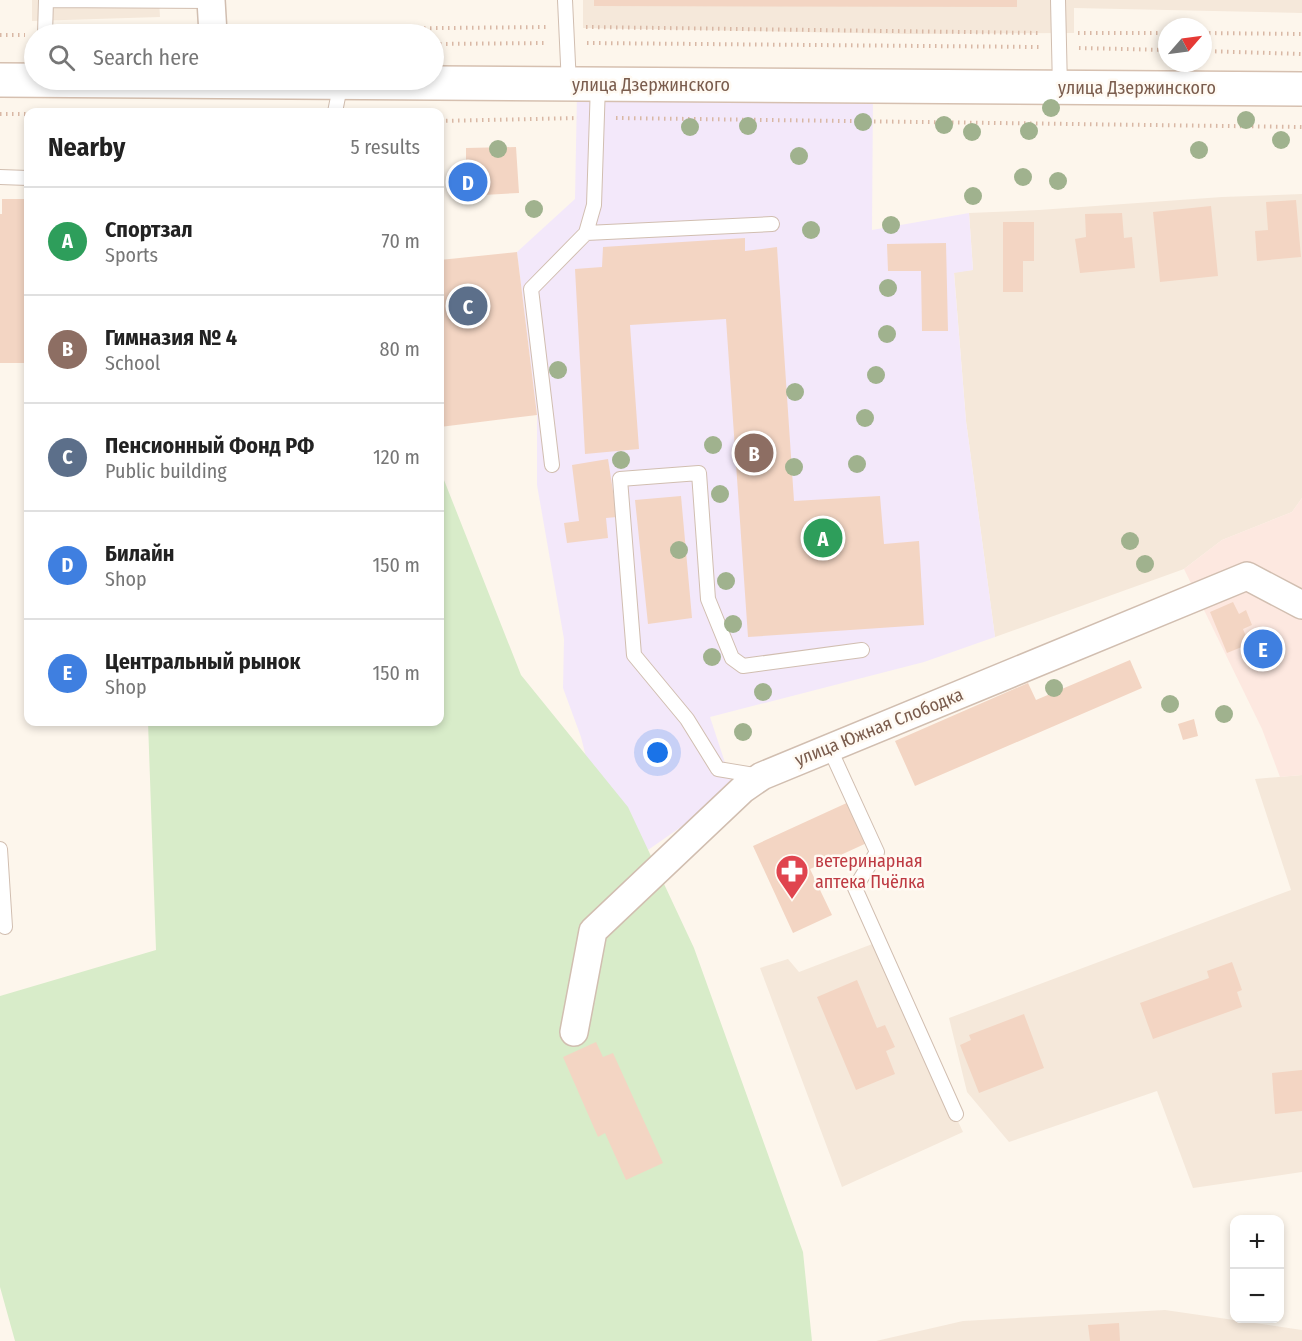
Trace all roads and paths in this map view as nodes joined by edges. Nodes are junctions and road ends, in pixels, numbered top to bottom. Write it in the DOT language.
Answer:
graph roads {
  1 [pos="46,0"];
  2 [pos="211,0"];
  3 [pos="566,0"];
  4 [pos="1058,0"];
  5 [pos="45,24"];
  6 [pos="212,24"];
  7 [pos="567,27"];
  8 [pos="444,29"];
  9 [pos="1047,33"];
  10 [pos="1070,33"];
  11 [pos="1158,33"];
  12 [pos="1212,33"];
  13 [pos="1302,34"];
  14 [pos="0,35"];
  15 [pos="24,35"];
  16 [pos="568,43"];
  17 [pos="444,44"];
  18 [pos="1059,47"];
  19 [pos="1158,50"];
  20 [pos="1212,51"];
  21 [pos="1302,54"];
  22 [pos="24,80"];
  23 [pos="0,81"];
  24 [pos="584,85"];
  25 [pos="1060,88"];
  26 [pos="1302,89"];
  27 [pos="288,90"];
  28 [pos="338,97"];
  29 [pos="0,114"];
  30 [pos="24,114"];
  31 [pos="597,118"];
  32 [pos="444,121"];
  33 [pos="1302,127"];
  34 [pos="0,177"];
  35 [pos="24,178"];
  36 [pos="772,224"];
  37 [pos="586,233"];
  38 [pos="552,465"];
  39 [pos="1302,605"];
  40 [pos="862,650"];
  41 [pos="829,747"];
  42 [pos="762,776"];
  43 [pos="0,849"];
  44 [pos="4,927"];
  45 [pos="573,1032"];
  46 [pos="956,1114"];
  1 -- 2 [label="lane"];
  1 -- 5 [label="lane"];
  2 -- 6 [label="street"];
  3 -- 7 [label="lane"];
  4 -- 18 [label="lane"];
  7 -- 8 [label="path"];
  7 -- 9 [label="path"];
  7 -- 16 [label="lane"];
  10 -- 11 [label="path"];
  12 -- 13 [label="path"];
  14 -- 15 [label="path"];
  16 -- 17 [label="path"];
  16 -- 18 [label="path"];
  16 -- 24 [label="lane"];
  18 -- 19 [label="path"];
  18 -- 25 [label="lane"];
  20 -- 21 [label="path"];
  22 -- 23 [label="main road, улица Дзержинского"];
  24 -- 25 [label="main road, улица Дзержинского"];
  24 -- 28 [label="main road, улица Дзержинского"];
  24 -- 31 [label="lane"];
  25 -- 26 [label="main road, улица Дзержинского"];
  27 -- 28 [label="main road, улица Дзержинского"];
  29 -- 30 [label="path"];
  31 -- 32 [label="path"];
  31 -- 33 [label="path"];
  31 -- 37 [label="lane"];
  34 -- 35 [label="lane"];
  36 -- 37 [label="lane"];
  37 -- 38 [label="lane"];
  39 -- 41 [label="street, улица Южная Слободка"];
  40 -- 42 [label="lane"];
  41 -- 42 [label="street, улица Южная Слободка"];
  41 -- 46 [label="lane"];
  42 -- 45 [label="street, улица Южная Слободка"];
  43 -- 44 [label="lane"];
}
